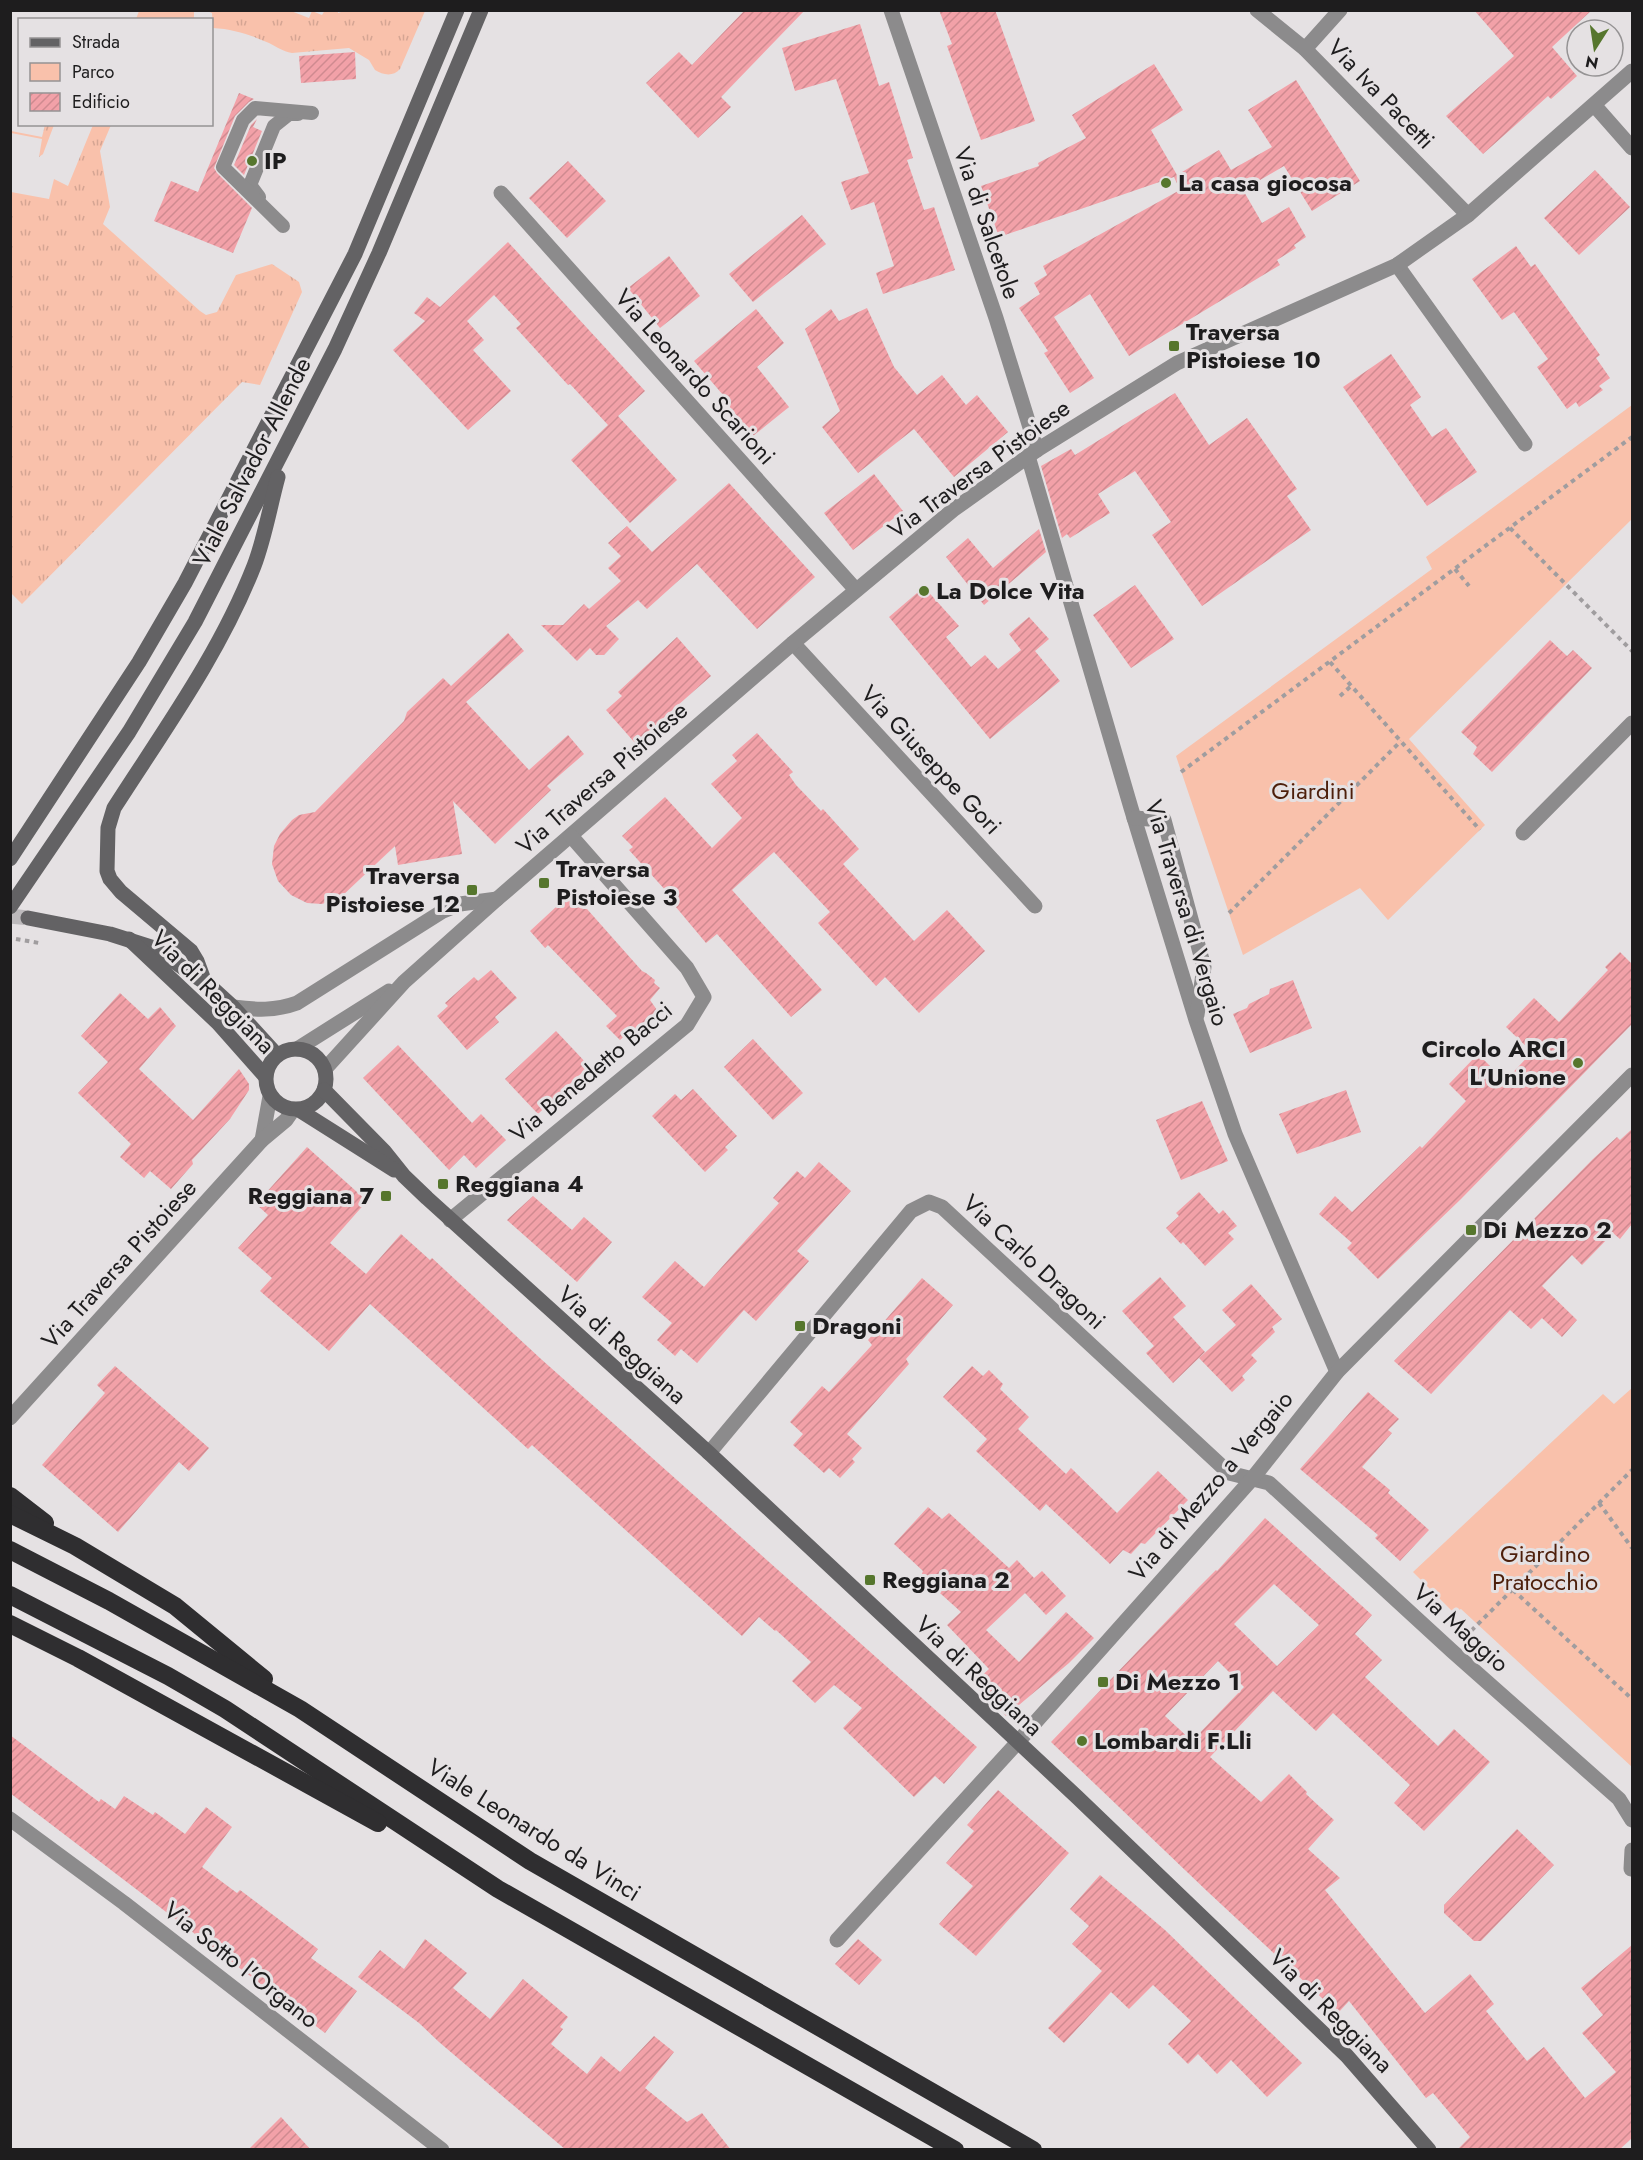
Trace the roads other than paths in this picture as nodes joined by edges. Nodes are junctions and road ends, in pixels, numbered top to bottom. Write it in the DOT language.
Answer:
graph roads {
  1 [pos="457,10"];
  2 [pos="481,10"];
  3 [pos="891,10"];
  4 [pos="1257,10"];
  5 [pos="1340,10"];
  6 [pos="1305,50"];
  7 [pos="1632,71"];
  8 [pos="1594,106"];
  9 [pos="1632,148"];
  10 [pos="501,193"];
  11 [pos="1468,215"];
  12 [pos="283,226"];
  13 [pos="1396,265"];
  14 [pos="1525,444"];
  15 [pos="285,449"];
  16 [pos="1033,453"];
  17 [pos="856,590"];
  18 [pos="794,644"];
  19 [pos="1632,723"];
  20 [pos="1134,818"];
  21 [pos="1523,833"];
  22 [pos="571,836"];
  23 [pos="10,859"];
  24 [pos="497,899"];
  25 [pos="1035,906"];
  26 [pos="10,907"];
  27 [pos="28,918"];
  28 [pos="129,939"];
  29 [pos="204,980"];
  30 [pos="404,982"];
  31 [pos="233,1007"];
  32 [pos="1196,1020"];
  33 [pos="297,1049"];
  34 [pos="277,1055"];
  35 [pos="325,1069"];
  36 [pos="1632,1075"];
  37 [pos="265,1076"];
  38 [pos="324,1090"];
  39 [pos="270,1096"];
  40 [pos="296,1110"];
  41 [pos="262,1140"];
  42 [pos="404,1176"];
  43 [pos="450,1220"];
  44 [pos="1336,1372"];
  45 [pos="10,1418"];
  46 [pos="709,1453"];
  47 [pos="1252,1479"];
  48 [pos="10,1496"];
  49 [pos="10,1514"];
  50 [pos="75,1546"];
  51 [pos="10,1550"];
  52 [pos="10,1595"];
  53 [pos="10,1624"];
  54 [pos="300,1709"];
  55 [pos="1017,1743"];
  56 [pos="10,1820"];
  57 [pos="1632,1820"];
  58 [pos="1632,1850"];
  59 [pos="1631,1869"];
  60 [pos="498,1889"];
  61 [pos="837,1940"];
  62 [pos="442,2150"];
  63 [pos="955,2150"];
  64 [pos="1033,2150"];
  65 [pos="1429,2150"];
  1 -- 23 [label="main road, Viale Salvador Allende"];
  2 -- 15 [label="main road, Viale Salvador Allende"];
  3 -- 16 [label="street, Via di Salcetole"];
  4 -- 6 [label="street, Via Iva Pacetti"];
  5 -- 6 [label="street"];
  6 -- 11 [label="street, Via Iva Pacetti"];
  7 -- 8 [label="street, Via Traversa Pistoiese"];
  8 -- 9 [label="street"];
  8 -- 11 [label="street, Via Traversa Pistoiese"];
  10 -- 17 [label="street, Via Leonardo Scarioni"];
  11 -- 13 [label="street, Via Traversa Pistoiese"];
  12 -- 12 [label="lane"];
  13 -- 14 [label="street"];
  13 -- 16 [label="street, Via Traversa Pistoiese"];
  15 -- 26 [label="main road, Viale Salvador Allende"];
  15 -- 29 [label="main road"];
  16 -- 17 [label="street, Via Traversa Pistoiese"];
  16 -- 20 [label="street, Via Traversa di Vergaio"];
  17 -- 18 [label="street, Via Traversa Pistoiese"];
  18 -- 22 [label="street, Via Traversa Pistoiese"];
  18 -- 25 [label="street, Via Giuseppe Gori"];
  19 -- 21 [label="street"];
  20 -- 32 [label="street, Via Traversa di Vergaio"];
  20 -- 32 [label="street"];
  22 -- 24 [label="street, Via Traversa Pistoiese"];
  22 -- 43 [label="street, Via Benedetto Bacci"];
  24 -- 30 [label="street, Via Traversa Pistoiese"];
  24 -- 31 [label="street"];
  27 -- 28 [label="main road, Via di Reggiana"];
  28 -- 29 [label="main road, Via di Reggiana"];
  28 -- 37 [label="main road, Via di Reggiana"];
  29 -- 31 [label="main road, Via di Reggiana"];
  30 -- 33 [label="street, Via Traversa Pistoiese"];
  30 -- 35 [label="street, Via Traversa Pistoiese"];
  31 -- 34 [label="main road, Via di Reggiana"];
  32 -- 44 [label="street, Via Traversa di Vergaio"];
  33 -- 34 [label="main road, Via di Reggiana"];
  33 -- 35 [label="main road, Via di Reggiana"];
  34 -- 37 [label="main road, Via di Reggiana"];
  35 -- 38 [label="main road"];
  36 -- 44 [label="street, Via di Mezzo a Vergaio"];
  37 -- 39 [label="main road, Via di Reggiana"];
  38 -- 40 [label="main road"];
  38 -- 42 [label="main road, Via di Reggiana"];
  39 -- 40 [label="main road, Via di Reggiana"];
  39 -- 41 [label="street"];
  40 -- 41 [label="street, Via Traversa Pistoiese"];
  40 -- 42 [label="main road, Via di Reggiana"];
  41 -- 45 [label="street, Via Traversa Pistoiese"];
  42 -- 43 [label="main road, Via di Reggiana"];
  43 -- 46 [label="main road, Via di Reggiana"];
  44 -- 47 [label="street, Via di Mezzo a Vergaio"];
  46 -- 47 [label="street, Via Carlo Dragoni"];
  46 -- 55 [label="main road, Via di Reggiana"];
  47 -- 55 [label="street, Via di Mezzo a Vergaio"];
  47 -- 57 [label="street, Via Maggio"];
  48 -- 50 [label="highway"];
  49 -- 50 [label="highway"];
  50 -- 54 [label="highway"];
  51 -- 54 [label="highway, Viale Leonardo da Vinci"];
  52 -- 60 [label="highway"];
  53 -- 60 [label="highway"];
  54 -- 64 [label="highway, Viale Leonardo da Vinci"];
  55 -- 61 [label="street, Via di Mezzo a Vergaio"];
  55 -- 65 [label="main road, Via di Reggiana"];
  56 -- 62 [label="street, Via Sotto l'Organo"];
  58 -- 59 [label="street"];
  60 -- 63 [label="highway"];
}
